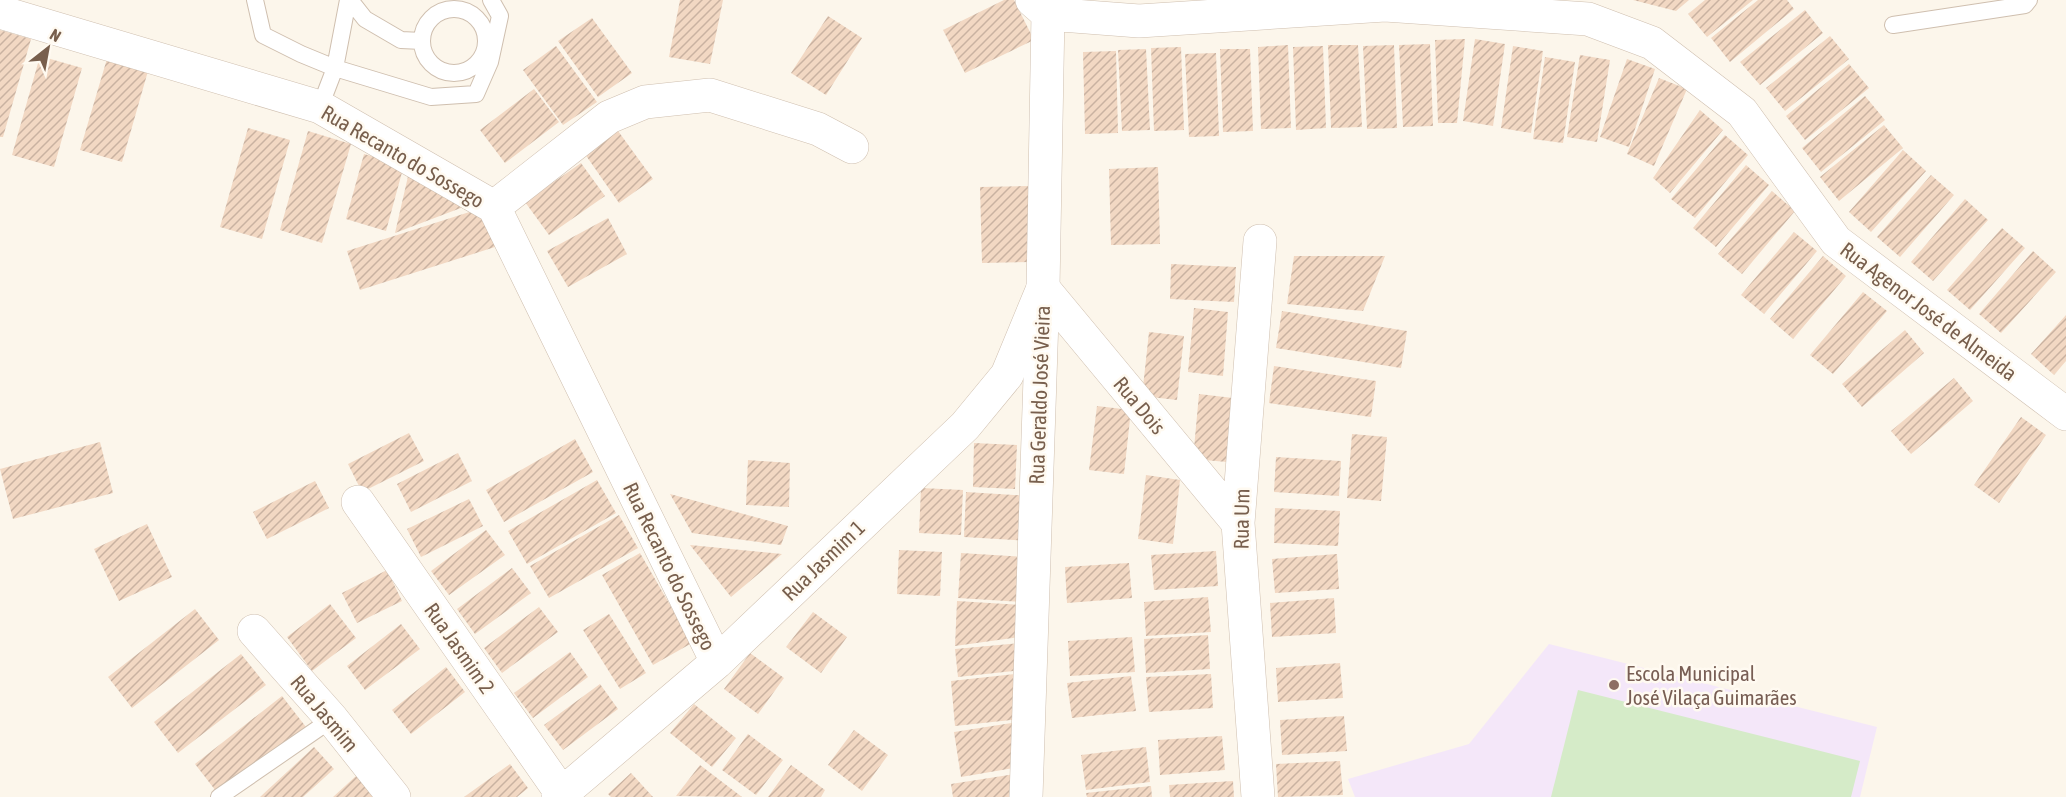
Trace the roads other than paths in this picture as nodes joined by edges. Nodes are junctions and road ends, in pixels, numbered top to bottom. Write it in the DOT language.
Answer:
graph roads {
  1 [pos="255,0"];
  2 [pos="349,0"];
  3 [pos="491,0"];
  4 [pos="2029,0"];
  5 [pos="1043,5"];
  6 [pos="1587,9"];
  7 [pos="0,12"];
  8 [pos="1893,25"];
  9 [pos="422,41"];
  10 [pos="335,68"];
  11 [pos="321,107"];
  12 [pos="852,147"];
  13 [pos="494,207"];
  14 [pos="1260,241"];
  15 [pos="1043,288"];
  16 [pos="2066,414"];
  17 [pos="358,502"];
  18 [pos="1238,523"];
  19 [pos="254,631"];
  20 [pos="717,662"];
  21 [pos="332,720"];
  22 [pos="560,795"];
  23 [pos="219,797"];
  24 [pos="394,797"];
  25 [pos="1026,797"];
  26 [pos="1258,797"];
  1 -- 10 [label="lane"];
  2 -- 9 [label="lane"];
  2 -- 10 [label="lane"];
  3 -- 10 [label="lane"];
  4 -- 8 [label="lane"];
  5 -- 6 [label="street, Rua Agenor José de Almeida"];
  5 -- 15 [label="street, Rua Geraldo José Vieira"];
  6 -- 16 [label="street, Rua Agenor José de Almeida"];
  7 -- 11 [label="street, Rua Recanto do Sossego"];
  10 -- 11 [label="lane"];
  11 -- 13 [label="street, Rua Recanto do Sossego"];
  12 -- 13 [label="street"];
  13 -- 20 [label="street, Rua Recanto do Sossego"];
  14 -- 18 [label="street, Rua Um"];
  15 -- 18 [label="street, Rua Dois"];
  15 -- 20 [label="street, Rua Jasmim 1"];
  15 -- 25 [label="street, Rua Geraldo José Vieira"];
  17 -- 22 [label="street, Rua Jasmim 2"];
  18 -- 26 [label="street, Rua Um"];
  19 -- 21 [label="street, Rua Jasmim"];
  20 -- 22 [label="street, Rua Jasmim 1"];
  21 -- 23 [label="lane"];
  21 -- 24 [label="street, Rua Jasmim"];
}
